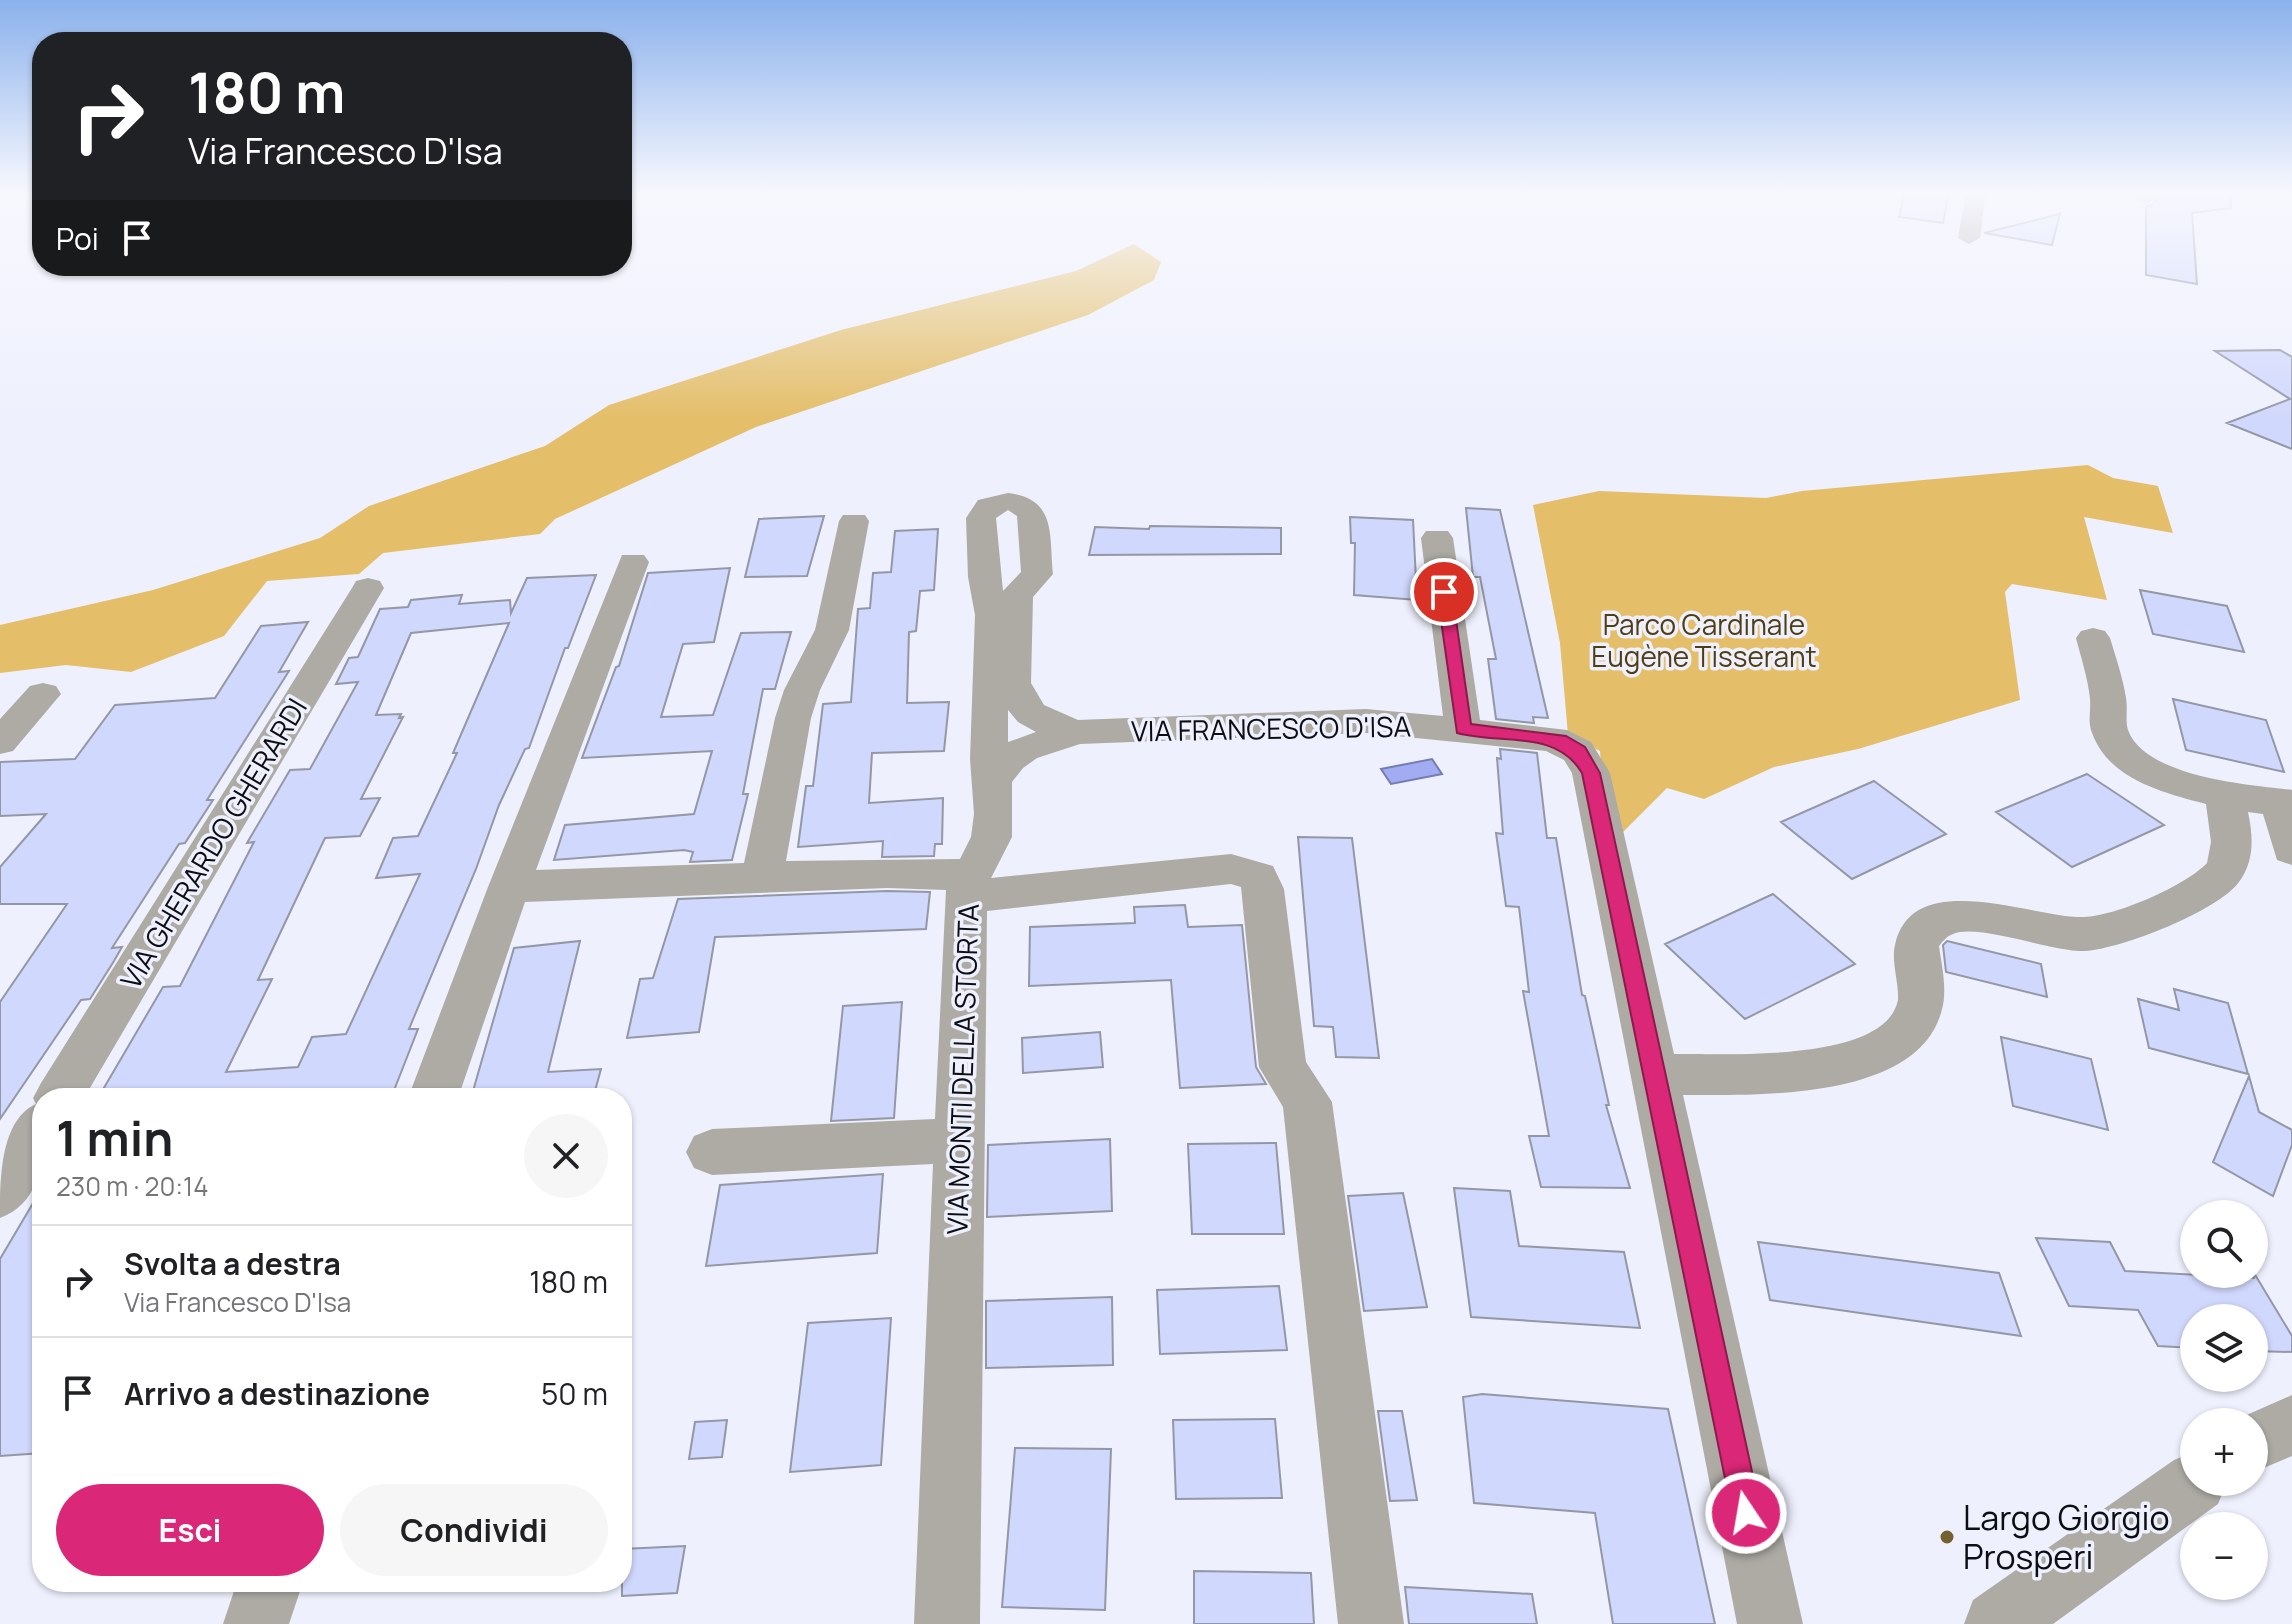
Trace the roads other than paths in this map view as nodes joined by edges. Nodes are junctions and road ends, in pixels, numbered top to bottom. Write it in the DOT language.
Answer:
graph roads {
  1 [pos="854,521"];
  2 [pos="1437,538"];
  3 [pos="633,562"];
  4 [pos="368,588"];
  5 [pos="2093,638"];
  6 [pos="43,694"];
  7 [pos="1463,729"];
  8 [pos="1078,732"];
  9 [pos="0,742"];
  10 [pos="995,778"];
  11 [pos="2224,794"];
  12 [pos="2286,803"];
  13 [pos="2292,850"];
  14 [pos="762,878"];
  15 [pos="967,886"];
  16 [pos="509,887"];
  17 [pos="1655,1075"];
  18 [pos="64,1088"];
  19 [pos="437,1088"];
  20 [pos="959,1140"];
  21 [pos="32,1147"];
  22 [pos="712,1152"];
  23 [pos="19,1177"];
  24 [pos="2292,1425"];
  25 [pos="2268,1436"];
  26 [pos="2180,1493"];
  27 [pos="267,1592"];
  28 [pos="256,1624"];
  29 [pos="947,1624"];
  30 [pos="1371,1624"];
  31 [pos="1770,1624"];
  32 [pos="1997,1624"];
  1 -- 14 [label="street"];
  2 -- 7 [label="street"];
  3 -- 16 [label="street"];
  4 -- 18 [label="street, VIA GHERARDO GHERARDI"];
  5 -- 11 [label="street"];
  6 -- 9 [label="street"];
  7 -- 8 [label="street, VIA FRANCESCO D'ISA"];
  7 -- 17 [label="street, VIA FRANCESCO D'ISA"];
  8 -- 10 [label="street"];
  8 -- 10 [label="street, VIA MONTI DELLA STORTA"];
  10 -- 15 [label="street, VIA MONTI DELLA STORTA"];
  11 -- 12 [label="street"];
  11 -- 17 [label="street"];
  12 -- 13 [label="street"];
  14 -- 15 [label="street"];
  14 -- 16 [label="street"];
  15 -- 20 [label="street, VIA MONTI DELLA STORTA"];
  15 -- 30 [label="street"];
  16 -- 19 [label="street"];
  17 -- 31 [label="street, VIA FRANCESCO D'ISA"];
  20 -- 22 [label="street"];
  20 -- 29 [label="street, VIA MONTI DELLA STORTA"];
  21 -- 23 [label="street"];
  24 -- 25 [label="street"];
  26 -- 32 [label="street"];
  27 -- 28 [label="street"];
}
